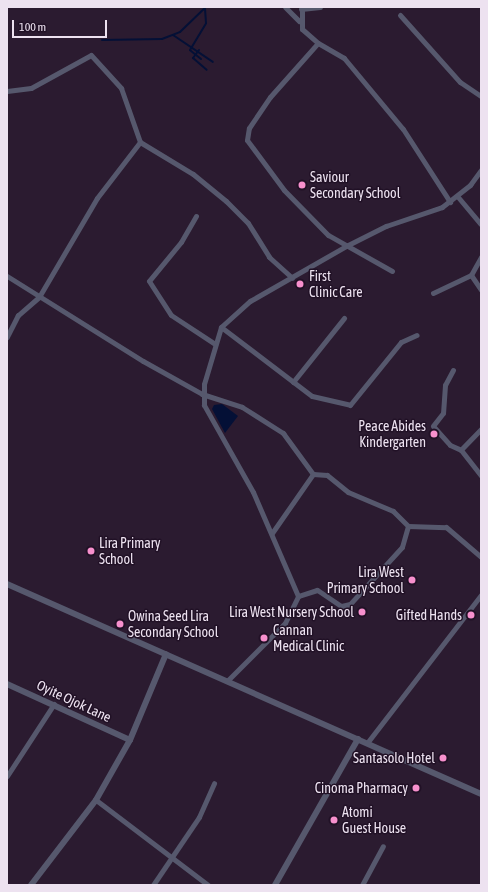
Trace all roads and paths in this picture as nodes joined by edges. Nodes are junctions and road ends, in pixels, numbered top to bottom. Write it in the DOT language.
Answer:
graph roads {
  1 [pos="285,7"];
  2 [pos="320,7"];
  3 [pos="301,8"];
  4 [pos="400,15"];
  5 [pos="300,21"];
  6 [pos="318,43"];
  7 [pos="7,91"];
  8 [pos="481,96"];
  9 [pos="140,142"];
  10 [pos="481,170"];
  11 [pos="458,196"];
  12 [pos="450,202"];
  13 [pos="196,216"];
  14 [pos="481,224"];
  15 [pos="346,246"];
  16 [pos="481,258"];
  17 [pos="392,270"];
  18 [pos="471,275"];
  19 [pos="7,276"];
  20 [pos="292,278"];
  21 [pos="481,290"];
  22 [pos="433,293"];
  23 [pos="39,297"];
  24 [pos="344,318"];
  25 [pos="221,327"];
  26 [pos="417,335"];
  27 [pos="7,337"];
  28 [pos="214,344"];
  29 [pos="453,370"];
  30 [pos="293,382"];
  31 [pos="202,394"];
  32 [pos="481,429"];
  33 [pos="461,450"];
  34 [pos="313,474"];
  35 [pos="481,476"];
  36 [pos="408,526"];
  37 [pos="272,533"];
  38 [pos="481,557"];
  39 [pos="7,584"];
  40 [pos="298,596"];
  41 [pos="480,598"];
  42 [pos="166,654"];
  43 [pos="227,681"];
  44 [pos="7,684"];
  45 [pos="54,704"];
  46 [pos="358,739"];
  47 [pos="130,740"];
  48 [pos="367,743"];
  49 [pos="7,776"];
  50 [pos="214,783"];
  51 [pos="481,794"];
  52 [pos="96,800"];
  53 [pos="383,846"];
  54 [pos="172,856"];
  55 [pos="31,885"];
  56 [pos="153,885"];
  57 [pos="208,885"];
  58 [pos="275,885"];
  59 [pos="362,885"];
  1 -- 5 [label="street"];
  2 -- 3 [label="street"];
  3 -- 5 [label="street"];
  4 -- 8 [label="street"];
  5 -- 6 [label="street"];
  6 -- 12 [label="street"];
  6 -- 15 [label="street"];
  7 -- 9 [label="street"];
  9 -- 20 [label="street"];
  9 -- 23 [label="street"];
  10 -- 11 [label="street"];
  11 -- 12 [label="street"];
  11 -- 14 [label="street"];
  12 -- 15 [label="street"];
  13 -- 28 [label="street"];
  15 -- 17 [label="street"];
  15 -- 20 [label="street"];
  16 -- 18 [label="street"];
  18 -- 21 [label="street"];
  18 -- 22 [label="street"];
  19 -- 23 [label="street"];
  20 -- 25 [label="street"];
  23 -- 27 [label="street"];
  23 -- 31 [label="street"];
  24 -- 30 [label="street"];
  25 -- 28 [label="street"];
  25 -- 30 [label="street"];
  26 -- 30 [label="street"];
  28 -- 31 [label="street"];
  29 -- 33 [label="street"];
  31 -- 34 [label="street"];
  31 -- 37 [label="street"];
  32 -- 33 [label="street"];
  33 -- 35 [label="street"];
  34 -- 36 [label="street"];
  34 -- 37 [label="street"];
  36 -- 38 [label="street"];
  36 -- 40 [label="street"];
  37 -- 40 [label="street"];
  39 -- 42 [label="street"];
  40 -- 43 [label="street"];
  41 -- 48 [label="street"];
  42 -- 43 [label="street"];
  42 -- 47 [label="street"];
  43 -- 46 [label="street"];
  44 -- 45 [label="street, Oyite Ojok Lane"];
  45 -- 47 [label="street, Oyite Ojok Lane"];
  45 -- 49 [label="street"];
  46 -- 48 [label="street"];
  46 -- 58 [label="street"];
  47 -- 52 [label="street"];
  48 -- 51 [label="street"];
  50 -- 54 [label="street"];
  52 -- 54 [label="street"];
  52 -- 55 [label="street"];
  53 -- 59 [label="street"];
  54 -- 56 [label="street"];
  54 -- 57 [label="street"];
}
